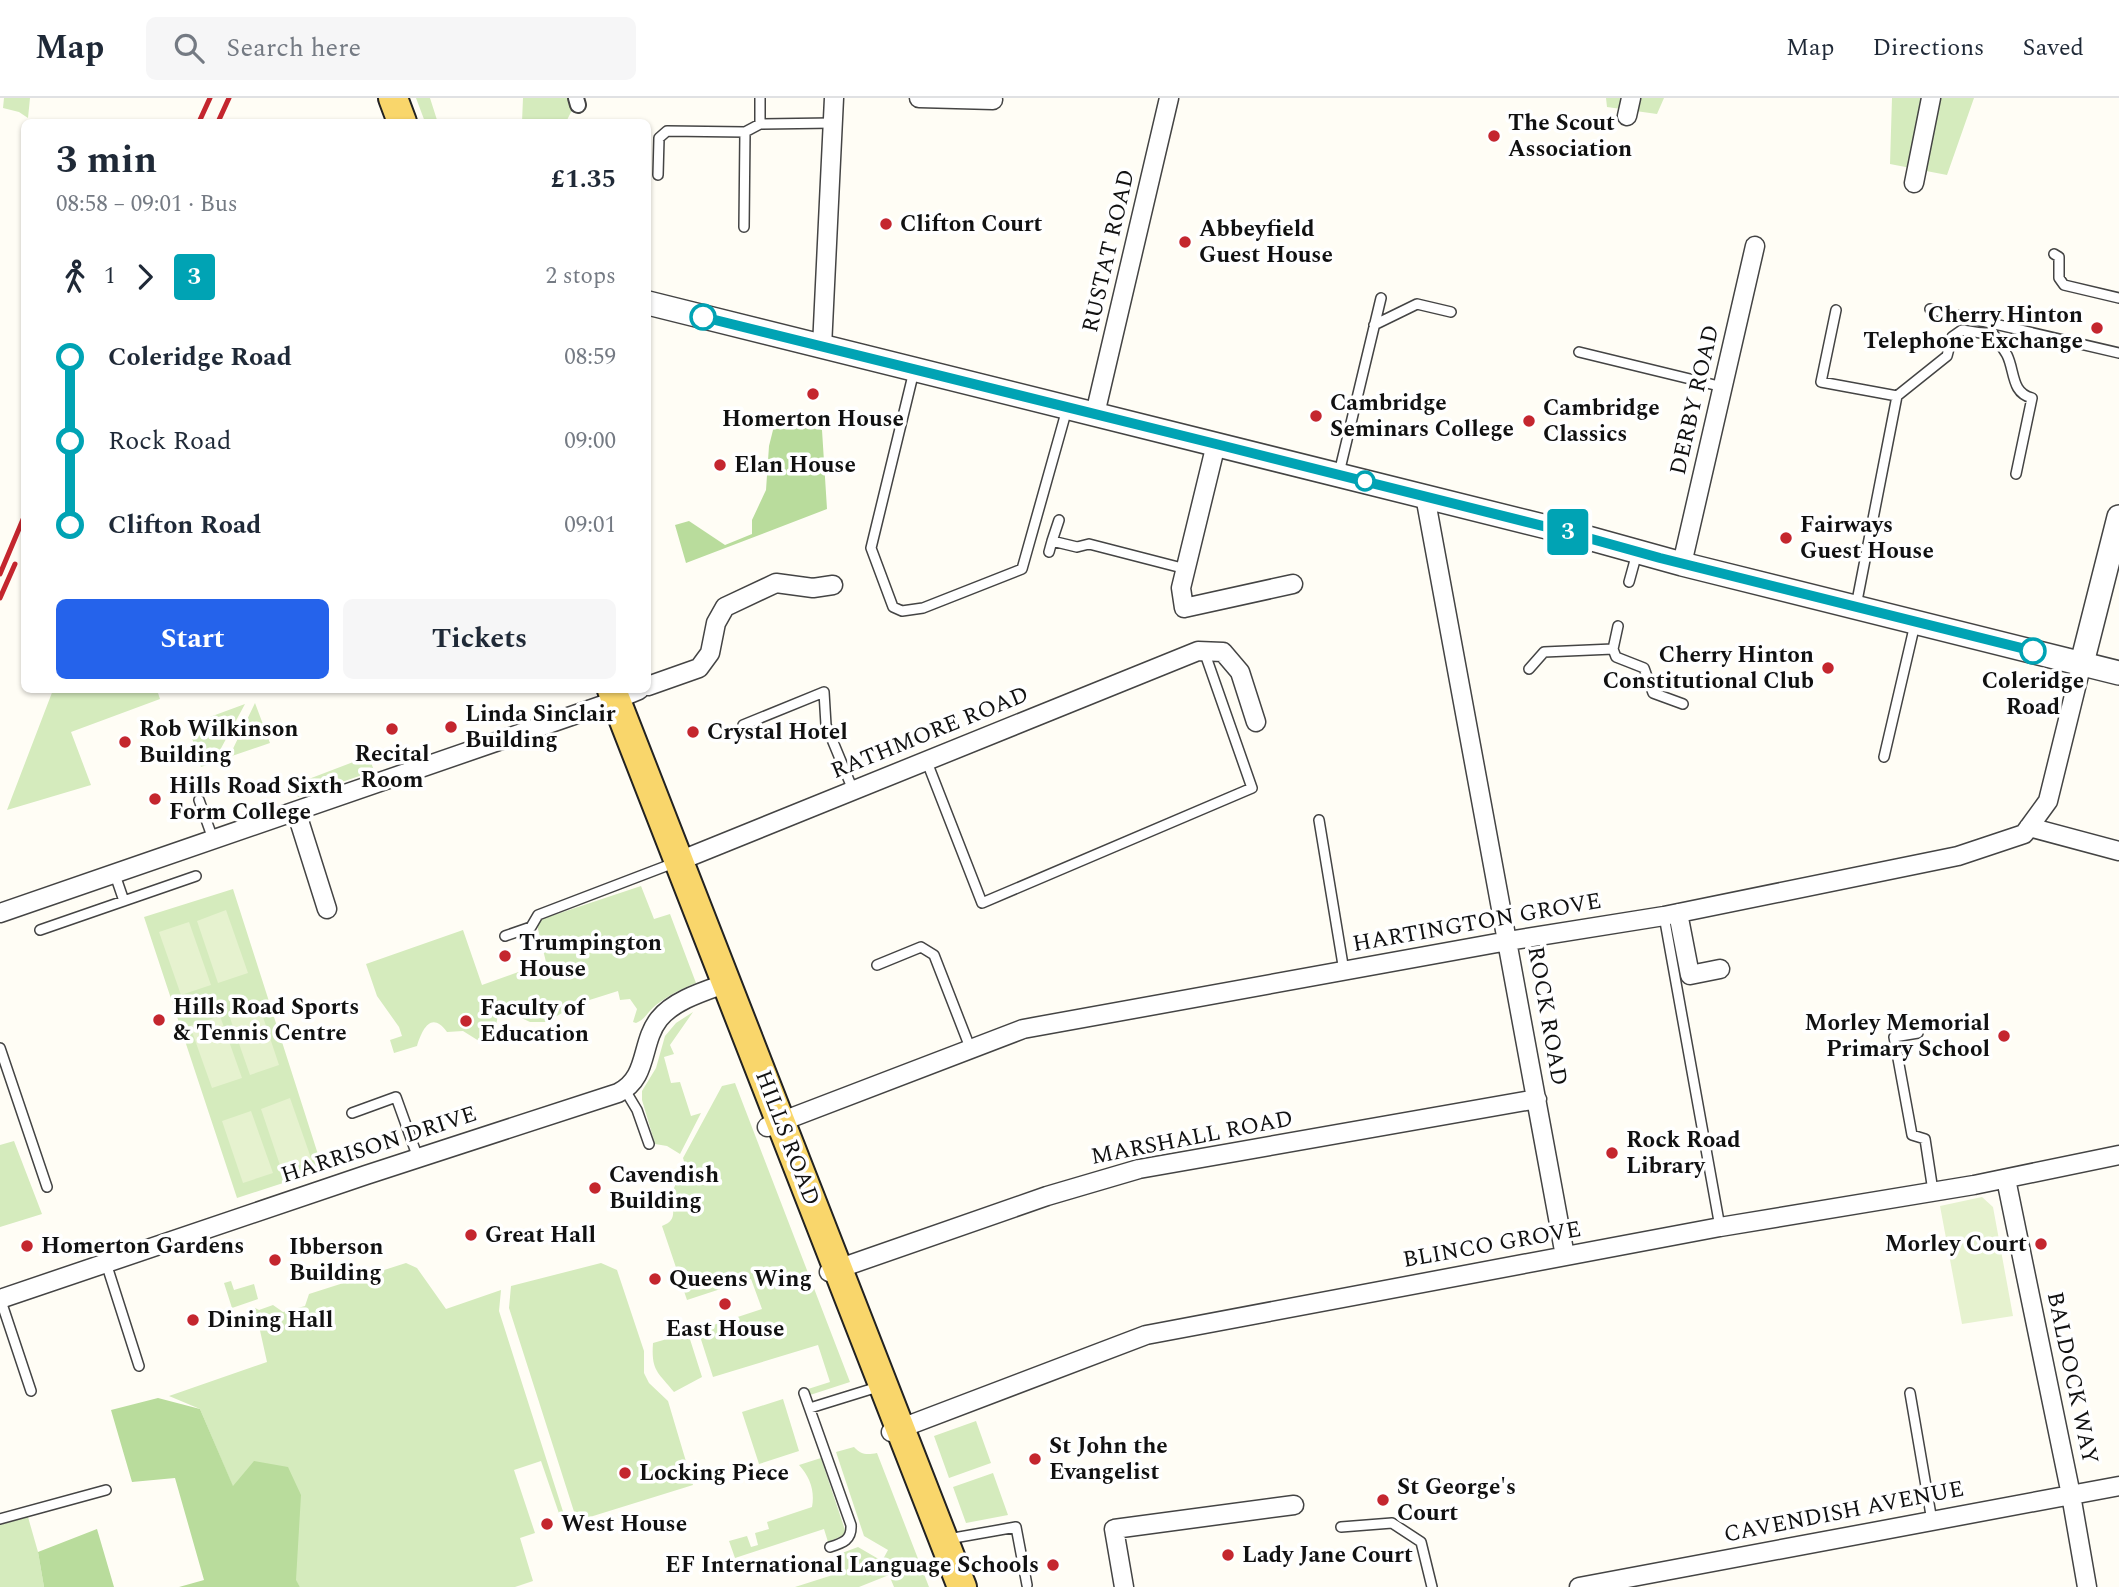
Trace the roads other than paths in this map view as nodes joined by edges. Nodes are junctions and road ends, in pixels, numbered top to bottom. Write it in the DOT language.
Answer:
graph roads {
  1 [pos="393,98"];
  2 [pos="760,98"];
  3 [pos="834,98"];
  4 [pos="919,98"];
  5 [pos="1169,98"];
  6 [pos="1931,98"];
  7 [pos="993,100"];
  8 [pos="401,119"];
  9 [pos="833,123"];
  10 [pos="760,124"];
  11 [pos="746,132"];
  12 [pos="658,175"];
  13 [pos="1914,183"];
  14 [pos="744,227"];
  15 [pos="1756,244"];
  16 [pos="2054,254"];
  17 [pos="1381,298"];
  18 [pos="2119,298"];
  19 [pos="651,304"];
  20 [pos="1930,309"];
  21 [pos="1836,310"];
  22 [pos="1451,312"];
  23 [pos="1374,325"];
  24 [pos="822,347"];
  25 [pos="1579,352"];
  26 [pos="2119,353"];
  27 [pos="914,371"];
  28 [pos="1723,387"];
  29 [pos="1897,396"];
  30 [pos="1067,408"];
  31 [pos="1095,414"];
  32 [pos="1216,444"];
  33 [pos="1338,474"];
  34 [pos="2016,474"];
  35 [pos="1425,496"];
  36 [pos="2119,517"];
  37 [pos="1059,520"];
  38 [pos="1052,541"];
  39 [pos="1049,552"];
  40 [pos="1637,553"];
  41 [pos="1682,564"];
  42 [pos="1186,569"];
  43 [pos="1629,582"];
  44 [pos="1293,584"];
  45 [pos="833,585"];
  46 [pos="1856,608"];
  47 [pos="1915,622"];
  48 [pos="1618,626"];
  49 [pos="1613,649"];
  50 [pos="1201,650"];
  51 [pos="2082,663"];
  52 [pos="1529,669"];
  53 [pos="2119,673"];
  54 [pos="651,685"];
  55 [pos="622,693"];
  56 [pos="1683,704"];
  57 [pos="1256,722"];
  58 [pos="743,725"];
  59 [pos="1885,757"];
  60 [pos="927,762"];
  61 [pos="853,790"];
  62 [pos="199,800"];
  63 [pos="296,811"];
  64 [pos="1319,820"];
  65 [pos="2029,827"];
  66 [pos="213,839"];
  67 [pos="2119,850"];
  68 [pos="679,861"];
  69 [pos="114,872"];
  70 [pos="196,876"];
  71 [pos="124,901"];
  72 [pos="327,909"];
  73 [pos="0,913"];
  74 [pos="1671,914"];
  75 [pos="40,930"];
  76 [pos="505,936"];
  77 [pos="1508,941"];
  78 [pos="877,965"];
  79 [pos="1720,969"];
  80 [pos="1344,971"];
  81 [pos="727,983"];
  82 [pos="1918,1033"];
  83 [pos="0,1048"];
  84 [pos="971,1050"];
  85 [pos="625,1090"];
  86 [pos="1537,1099"];
  87 [pos="352,1113"];
  88 [pos="773,1124"];
  89 [pos="649,1144"];
  90 [pos="2119,1155"];
  91 [pos="418,1158"];
  92 [pos="2006,1179"];
  93 [pos="47,1187"];
  94 [pos="1933,1191"];
  95 [pos="1720,1227"];
  96 [pos="1566,1256"];
  97 [pos="106,1263"];
  98 [pos="832,1271"];
  99 [pos="0,1298"];
  100 [pos="139,1366"];
  101 [pos="888,1384"];
  102 [pos="30,1391"];
  103 [pos="804,1392"];
  104 [pos="1910,1393"];
  105 [pos="810,1408"];
  106 [pos="894,1431"];
  107 [pos="2119,1486"];
  108 [pos="106,1490"];
  109 [pos="2071,1494"];
  110 [pos="1294,1505"];
  111 [pos="0,1519"];
  112 [pos="1932,1521"];
  113 [pos="1341,1527"];
  114 [pos="937,1541"];
  115 [pos="830,1547"];
  116 [pos="1027,1585"];
  117 [pos="962,1587"];
  118 [pos="1124,1587"];
  119 [pos="1432,1587"];
  120 [pos="1579,1587"];
  121 [pos="2087,1587"];
  1 -- 8 [label="main road"];
  2 -- 10 [label="lane"];
  3 -- 9 [label="street"];
  4 -- 7 [label="street"];
  5 -- 31 [label="street, RUSTAT ROAD"];
  6 -- 13 [label="street"];
  9 -- 10 [label="lane"];
  9 -- 24 [label="street"];
  10 -- 11 [label="lane"];
  11 -- 12 [label="lane"];
  11 -- 14 [label="lane"];
  15 -- 28 [label="street, DERBY ROAD"];
  16 -- 18 [label="lane"];
  17 -- 23 [label="lane"];
  19 -- 24 [label="street"];
  20 -- 26 [label="lane"];
  21 -- 29 [label="lane"];
  22 -- 23 [label="lane"];
  23 -- 33 [label="lane"];
  24 -- 27 [label="street"];
  25 -- 28 [label="lane"];
  27 -- 30 [label="street"];
  27 -- 30 [label="lane"];
  28 -- 41 [label="street, DERBY ROAD"];
  29 -- 34 [label="lane"];
  29 -- 46 [label="lane"];
  30 -- 31 [label="street"];
  31 -- 32 [label="street"];
  32 -- 33 [label="street"];
  32 -- 42 [label="street"];
  33 -- 35 [label="street"];
  35 -- 40 [label="street"];
  35 -- 77 [label="street, ROCK ROAD"];
  36 -- 51 [label="street"];
  37 -- 38 [label="lane"];
  38 -- 39 [label="lane"];
  38 -- 42 [label="lane"];
  40 -- 41 [label="street"];
  40 -- 43 [label="lane"];
  41 -- 46 [label="street"];
  42 -- 44 [label="street"];
  45 -- 54 [label="street"];
  46 -- 47 [label="street"];
  47 -- 51 [label="street"];
  47 -- 59 [label="lane"];
  48 -- 49 [label="lane"];
  49 -- 52 [label="lane"];
  49 -- 56 [label="lane"];
  50 -- 57 [label="street"];
  50 -- 60 [label="street, RATHMORE ROAD"];
  50 -- 60 [label="lane"];
  51 -- 53 [label="street"];
  51 -- 65 [label="street, HARTINGTON GROVE"];
  55 -- 63 [label="street"];
  55 -- 68 [label="main road, HILLS ROAD"];
  58 -- 61 [label="lane"];
  60 -- 61 [label="street, RATHMORE ROAD"];
  61 -- 68 [label="street, RATHMORE ROAD"];
  62 -- 66 [label="lane"];
  63 -- 66 [label="street"];
  63 -- 72 [label="street"];
  64 -- 80 [label="lane"];
  65 -- 67 [label="street"];
  65 -- 74 [label="street, HARTINGTON GROVE"];
  66 -- 69 [label="street"];
  68 -- 76 [label="lane"];
  68 -- 81 [label="main road, HILLS ROAD"];
  69 -- 71 [label="lane"];
  69 -- 73 [label="street"];
  70 -- 71 [label="lane"];
  71 -- 75 [label="lane"];
  74 -- 77 [label="street, HARTINGTON GROVE"];
  74 -- 79 [label="street"];
  74 -- 95 [label="lane"];
  77 -- 80 [label="street, HARTINGTON GROVE"];
  77 -- 86 [label="street, ROCK ROAD"];
  78 -- 84 [label="lane"];
  80 -- 84 [label="street, HARTINGTON GROVE"];
  81 -- 85 [label="street"];
  81 -- 88 [label="main road, HILLS ROAD"];
  82 -- 94 [label="lane"];
  83 -- 93 [label="lane"];
  84 -- 88 [label="street, HARTINGTON GROVE"];
  85 -- 89 [label="lane"];
  85 -- 91 [label="street, HARRISON DRIVE"];
  86 -- 96 [label="street, ROCK ROAD"];
  86 -- 98 [label="street, MARSHALL ROAD"];
  87 -- 91 [label="lane"];
  88 -- 98 [label="main road, HILLS ROAD"];
  90 -- 92 [label="street, BLINCO GROVE"];
  91 -- 97 [label="street, HARRISON DRIVE"];
  92 -- 94 [label="street, BLINCO GROVE"];
  92 -- 109 [label="street, BALDOCK WAY"];
  94 -- 95 [label="street, BLINCO GROVE"];
  95 -- 96 [label="street, BLINCO GROVE"];
  96 -- 106 [label="street, BLINCO GROVE"];
  97 -- 99 [label="street, HARRISON DRIVE"];
  97 -- 100 [label="lane"];
  98 -- 101 [label="main road, HILLS ROAD"];
  99 -- 102 [label="lane"];
  101 -- 105 [label="lane"];
  101 -- 106 [label="main road, HILLS ROAD"];
  103 -- 105 [label="lane"];
  104 -- 112 [label="lane"];
  105 -- 115 [label="lane"];
  106 -- 114 [label="main road, HILLS ROAD"];
  107 -- 109 [label="street, CAVENDISH AVENUE"];
  108 -- 111 [label="lane"];
  109 -- 112 [label="street, CAVENDISH AVENUE"];
  109 -- 121 [label="street, BALDOCK WAY"];
  110 -- 118 [label="street"];
  112 -- 120 [label="street, CAVENDISH AVENUE"];
  113 -- 119 [label="lane"];
  114 -- 116 [label="lane"];
  114 -- 117 [label="main road, HILLS ROAD"];
}
